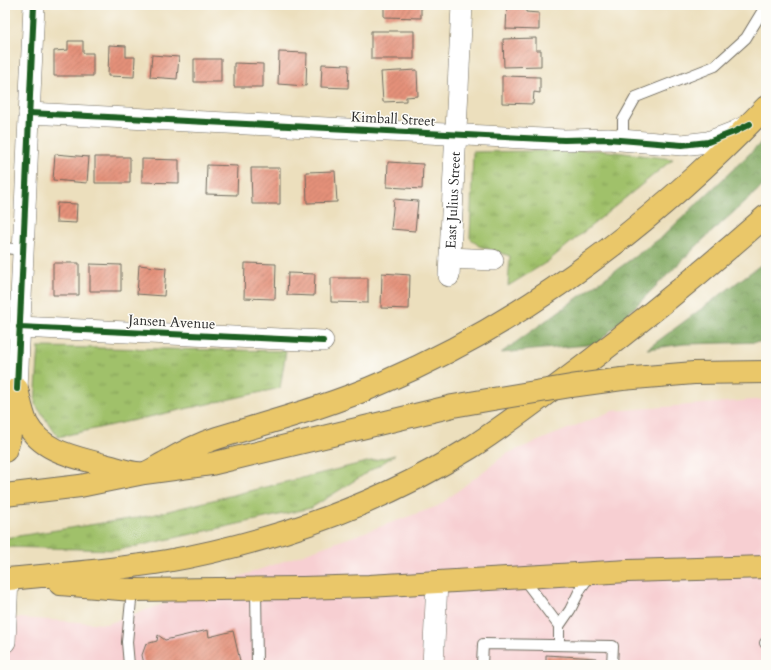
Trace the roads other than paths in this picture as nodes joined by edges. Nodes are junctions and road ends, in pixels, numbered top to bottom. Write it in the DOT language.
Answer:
graph roads {
  1 [pos="34,5"];
  2 [pos="462,5"];
  3 [pos="766,5"];
  4 [pos="766,107"];
  5 [pos="29,114"];
  6 [pos="750,124"];
  7 [pos="456,134"];
  8 [pos="623,140"];
  9 [pos="766,216"];
  10 [pos="14,249"];
  11 [pos="493,260"];
  12 [pos="19,327"];
  13 [pos="323,341"];
  14 [pos="766,372"];
  15 [pos="17,389"];
  16 [pos="5,451"];
  17 [pos="144,474"];
  18 [pos="5,495"];
  19 [pos="764,567"];
  20 [pos="593,573"];
  21 [pos="522,577"];
  22 [pos="6,579"];
  23 [pos="437,582"];
  24 [pos="256,589"];
  25 [pos="132,590"];
  26 [pos="559,626"];
  27 [pos="5,642"];
  28 [pos="560,645"];
  29 [pos="129,665"];
  30 [pos="257,665"];
  31 [pos="433,665"];
  32 [pos="482,665"];
  33 [pos="612,665"];
  1 -- 5 [label="street"];
  2 -- 7 [label="street, East Julius Street"];
  3 -- 8 [label="lane"];
  4 -- 6 [label="highway"];
  5 -- 7 [label="street, Kimball Street"];
  5 -- 10 [label="street"];
  6 -- 8 [label="street, Kimball Street"];
  6 -- 17 [label="highway"];
  7 -- 8 [label="street, Kimball Street"];
  7 -- 11 [label="street, East Julius Street"];
  9 -- 22 [label="highway"];
  10 -- 12 [label="street"];
  12 -- 13 [label="street, Jansen Avenue"];
  12 -- 15 [label="street"];
  14 -- 17 [label="highway, bridge"];
  15 -- 16 [label="highway"];
  15 -- 17 [label="highway"];
  17 -- 18 [label="highway"];
  19 -- 20 [label="highway"];
  20 -- 21 [label="highway"];
  20 -- 26 [label="lane"];
  21 -- 23 [label="highway"];
  21 -- 26 [label="lane"];
  22 -- 25 [label="highway"];
  22 -- 27 [label="street"];
  23 -- 24 [label="highway"];
  23 -- 31 [label="street"];
  24 -- 25 [label="highway"];
  24 -- 30 [label="lane"];
  25 -- 29 [label="lane"];
  26 -- 28 [label="lane"];
  28 -- 32 [label="lane"];
  28 -- 33 [label="lane"];
}
